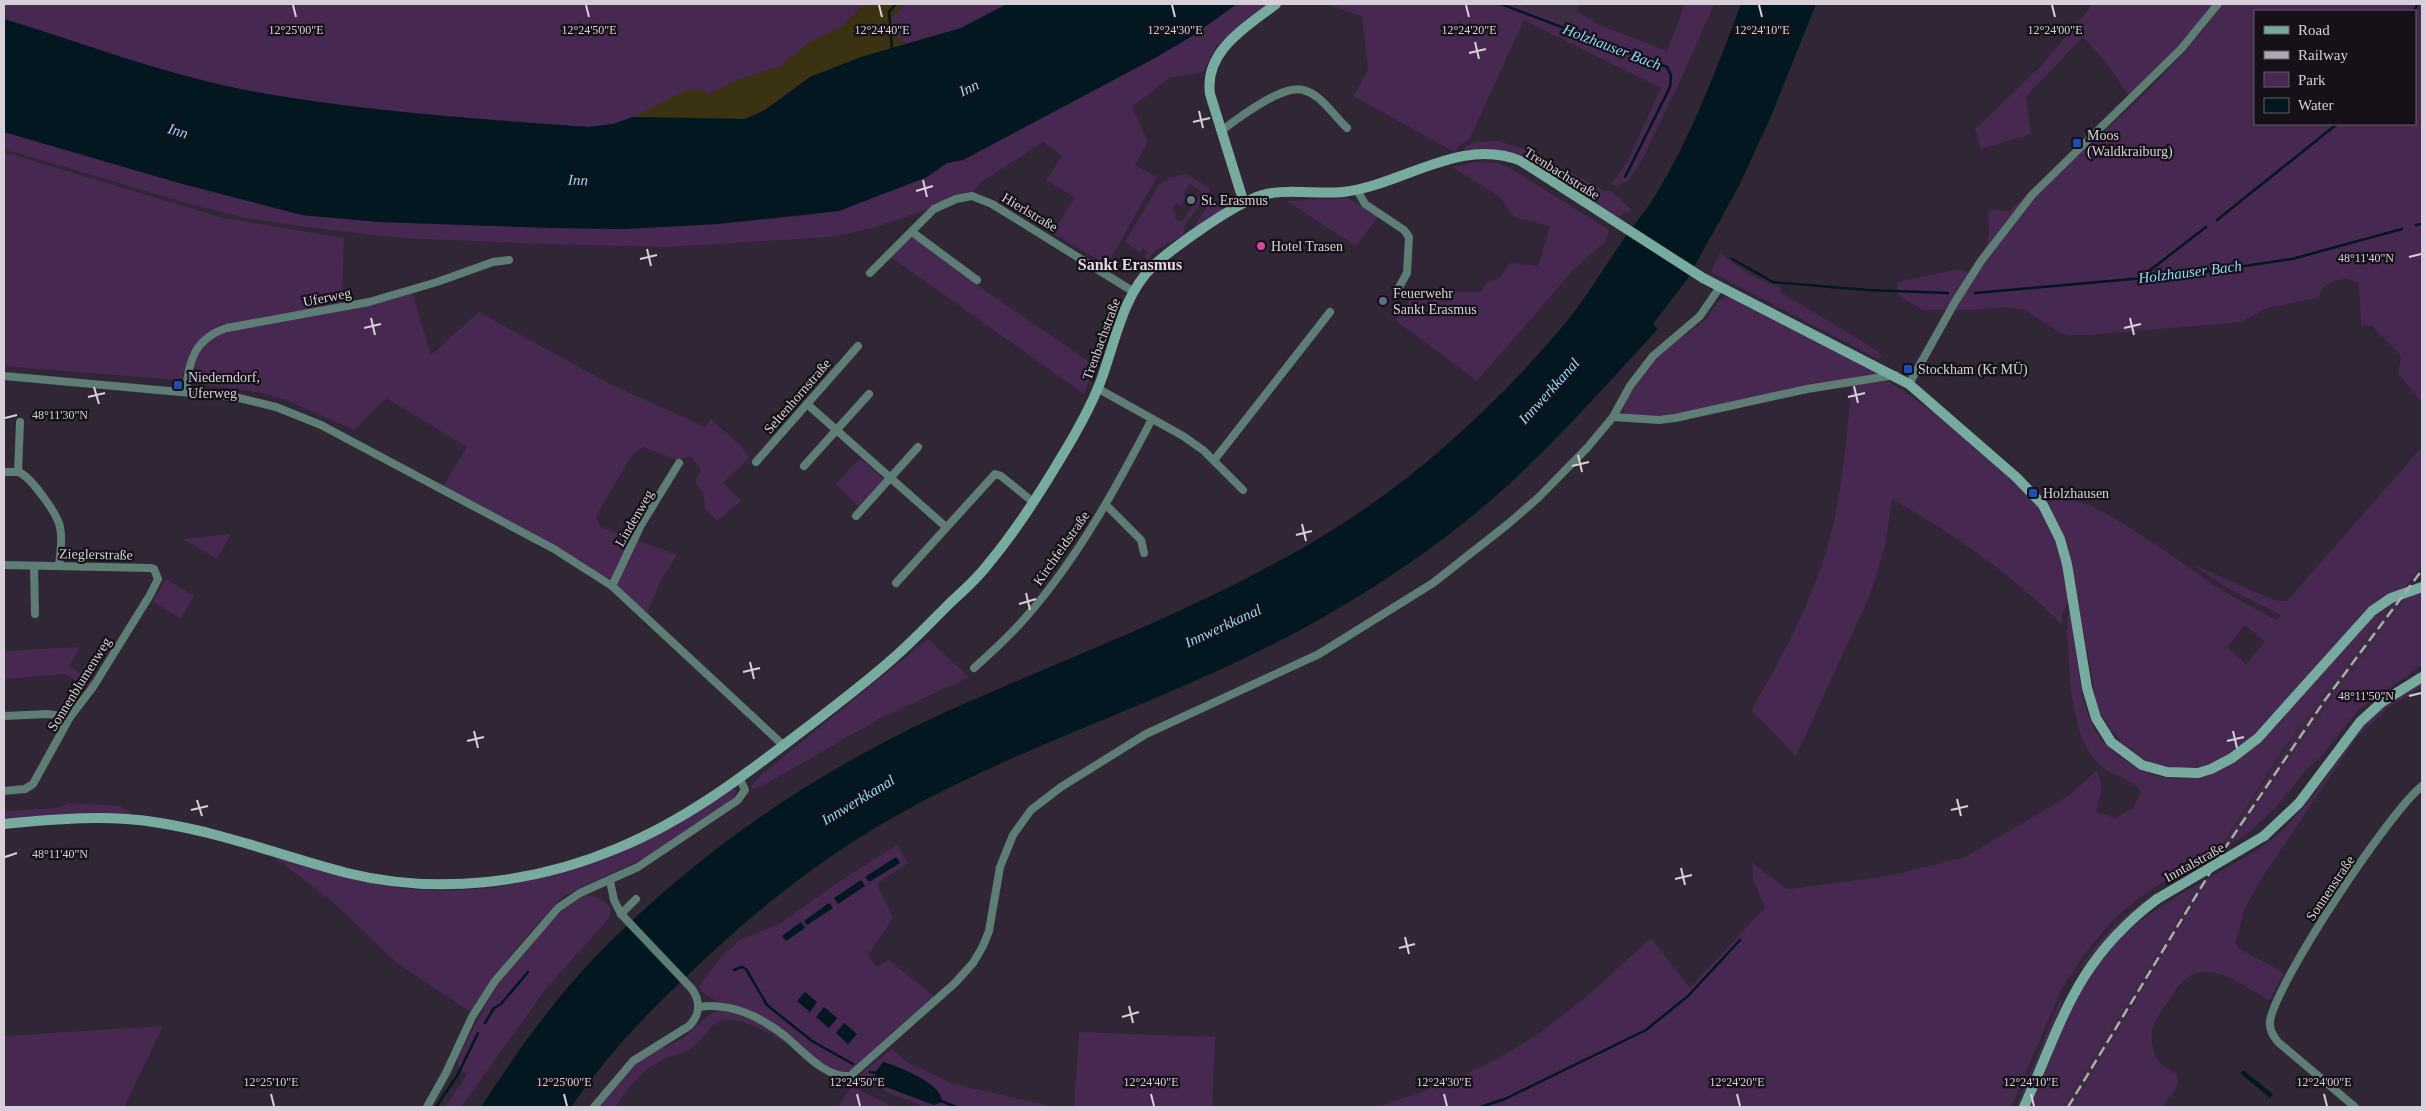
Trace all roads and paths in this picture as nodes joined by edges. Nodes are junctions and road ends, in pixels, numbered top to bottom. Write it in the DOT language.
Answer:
graph roads {
  1 [pos="1276,4"];
  2 [pos="2218,4"];
  3 [pos="1347,128"];
  4 [pos="1221,131"];
  5 [pos="1356,190"];
  6 [pos="1244,203"];
  7 [pos="912,232"];
  8 [pos="509,260"];
  9 [pos="870,273"];
  10 [pos="978,280"];
  11 [pos="1720,287"];
  12 [pos="1398,289"];
  13 [pos="1134,292"];
  14 [pos="1330,312"];
  15 [pos="858,346"];
  16 [pos="1895,375"];
  17 [pos="4,376"];
  18 [pos="1909,384"];
  19 [pos="1098,388"];
  20 [pos="186,392"];
  21 [pos="869,394"];
  22 [pos="807,404"];
  23 [pos="1613,417"];
  24 [pos="1152,419"];
  25 [pos="20,422"];
  26 [pos="838,429"];
  27 [pos="918,447"];
  28 [pos="1214,460"];
  29 [pos="756,462"];
  30 [pos="680,463"];
  31 [pos="804,466"];
  32 [pos="4,472"];
  33 [pos="18,472"];
  34 [pos="890,478"];
  35 [pos="1243,490"];
  36 [pos="1032,501"];
  37 [pos="1106,505"];
  38 [pos="856,516"];
  39 [pos="946,527"];
  40 [pos="1144,553"];
  41 [pos="4,566"];
  42 [pos="34,566"];
  43 [pos="59,566"];
  44 [pos="156,571"];
  45 [pos="896,583"];
  46 [pos="612,586"];
  47 [pos="2422,587"];
  48 [pos="35,614"];
  49 [pos="974,668"];
  50 [pos="2422,676"];
  51 [pos="4,716"];
  52 [pos="70,718"];
  53 [pos="783,746"];
  54 [pos="740,779"];
  55 [pos="2422,786"];
  56 [pos="4,792"];
  57 [pos="4,824"];
  58 [pos="610,881"];
  59 [pos="636,899"];
  60 [pos="623,917"];
  61 [pos="699,1007"];
  62 [pos="427,1107"];
  63 [pos="594,1107"];
  64 [pos="2024,1107"];
  65 [pos="2354,1107"];
  1 -- 4 [label="street"];
  2 -- 18 [label="street"];
  3 -- 4 [label="street"];
  4 -- 6 [label="street"];
  5 -- 6 [label="street, Trenbachstraße"];
  5 -- 11 [label="street, Trenbachstraße"];
  5 -- 12 [label="street"];
  6 -- 13 [label="street, Trenbachstraße"];
  7 -- 9 [label="street, Hierlstraße"];
  7 -- 10 [label="street"];
  7 -- 13 [label="street, Hierlstraße"];
  8 -- 20 [label="street, Uferweg"];
  11 -- 16 [label="street, Trenbachstraße"];
  11 -- 23 [label="street"];
  13 -- 19 [label="street, Trenbachstraße"];
  14 -- 28 [label="street"];
  15 -- 22 [label="street, Seltenhornstraße"];
  16 -- 18 [label="street, Trenbachstraße"];
  16 -- 23 [label="street"];
  17 -- 20 [label="street"];
  18 -- 47 [label="street, Trenbachstraße"];
  19 -- 24 [label="street"];
  19 -- 36 [label="street, Trenbachstraße"];
  20 -- 46 [label="street"];
  21 -- 26 [label="street"];
  22 -- 26 [label="street"];
  22 -- 29 [label="street, Seltenhornstraße"];
  23 -- 61 [label="street"];
  24 -- 28 [label="street"];
  24 -- 37 [label="street, Kirchfeldstraße"];
  25 -- 33 [label="street"];
  26 -- 31 [label="street"];
  26 -- 34 [label="street"];
  27 -- 34 [label="street"];
  28 -- 35 [label="street"];
  30 -- 46 [label="street, Lindenweg"];
  32 -- 33 [label="street"];
  33 -- 43 [label="street"];
  34 -- 38 [label="street"];
  34 -- 39 [label="street"];
  36 -- 39 [label="street"];
  36 -- 53 [label="street, Trenbachstraße"];
  37 -- 40 [label="street, Kirchfeldstraße"];
  37 -- 49 [label="street, Kirchfeldstraße"];
  39 -- 45 [label="street"];
  41 -- 42 [label="street, Zieglerstraße"];
  42 -- 43 [label="street, Zieglerstraße"];
  42 -- 48 [label="street"];
  43 -- 44 [label="street, Zieglerstraße"];
  44 -- 52 [label="street, Sonnenblumenweg"];
  46 -- 53 [label="street"];
  50 -- 64 [label="street, Inntalstraße, bridge"];
  51 -- 52 [label="street"];
  52 -- 56 [label="street, Sonnenblumenweg"];
  53 -- 54 [label="street, Trenbachstraße"];
  54 -- 57 [label="street, Trenbachstraße"];
  54 -- 58 [label="street"];
  55 -- 65 [label="street, Sonnenstraße"];
  58 -- 60 [label="street"];
  58 -- 62 [label="street"];
  59 -- 60 [label="street"];
  60 -- 61 [label="street"];
  61 -- 63 [label="street"];
}
